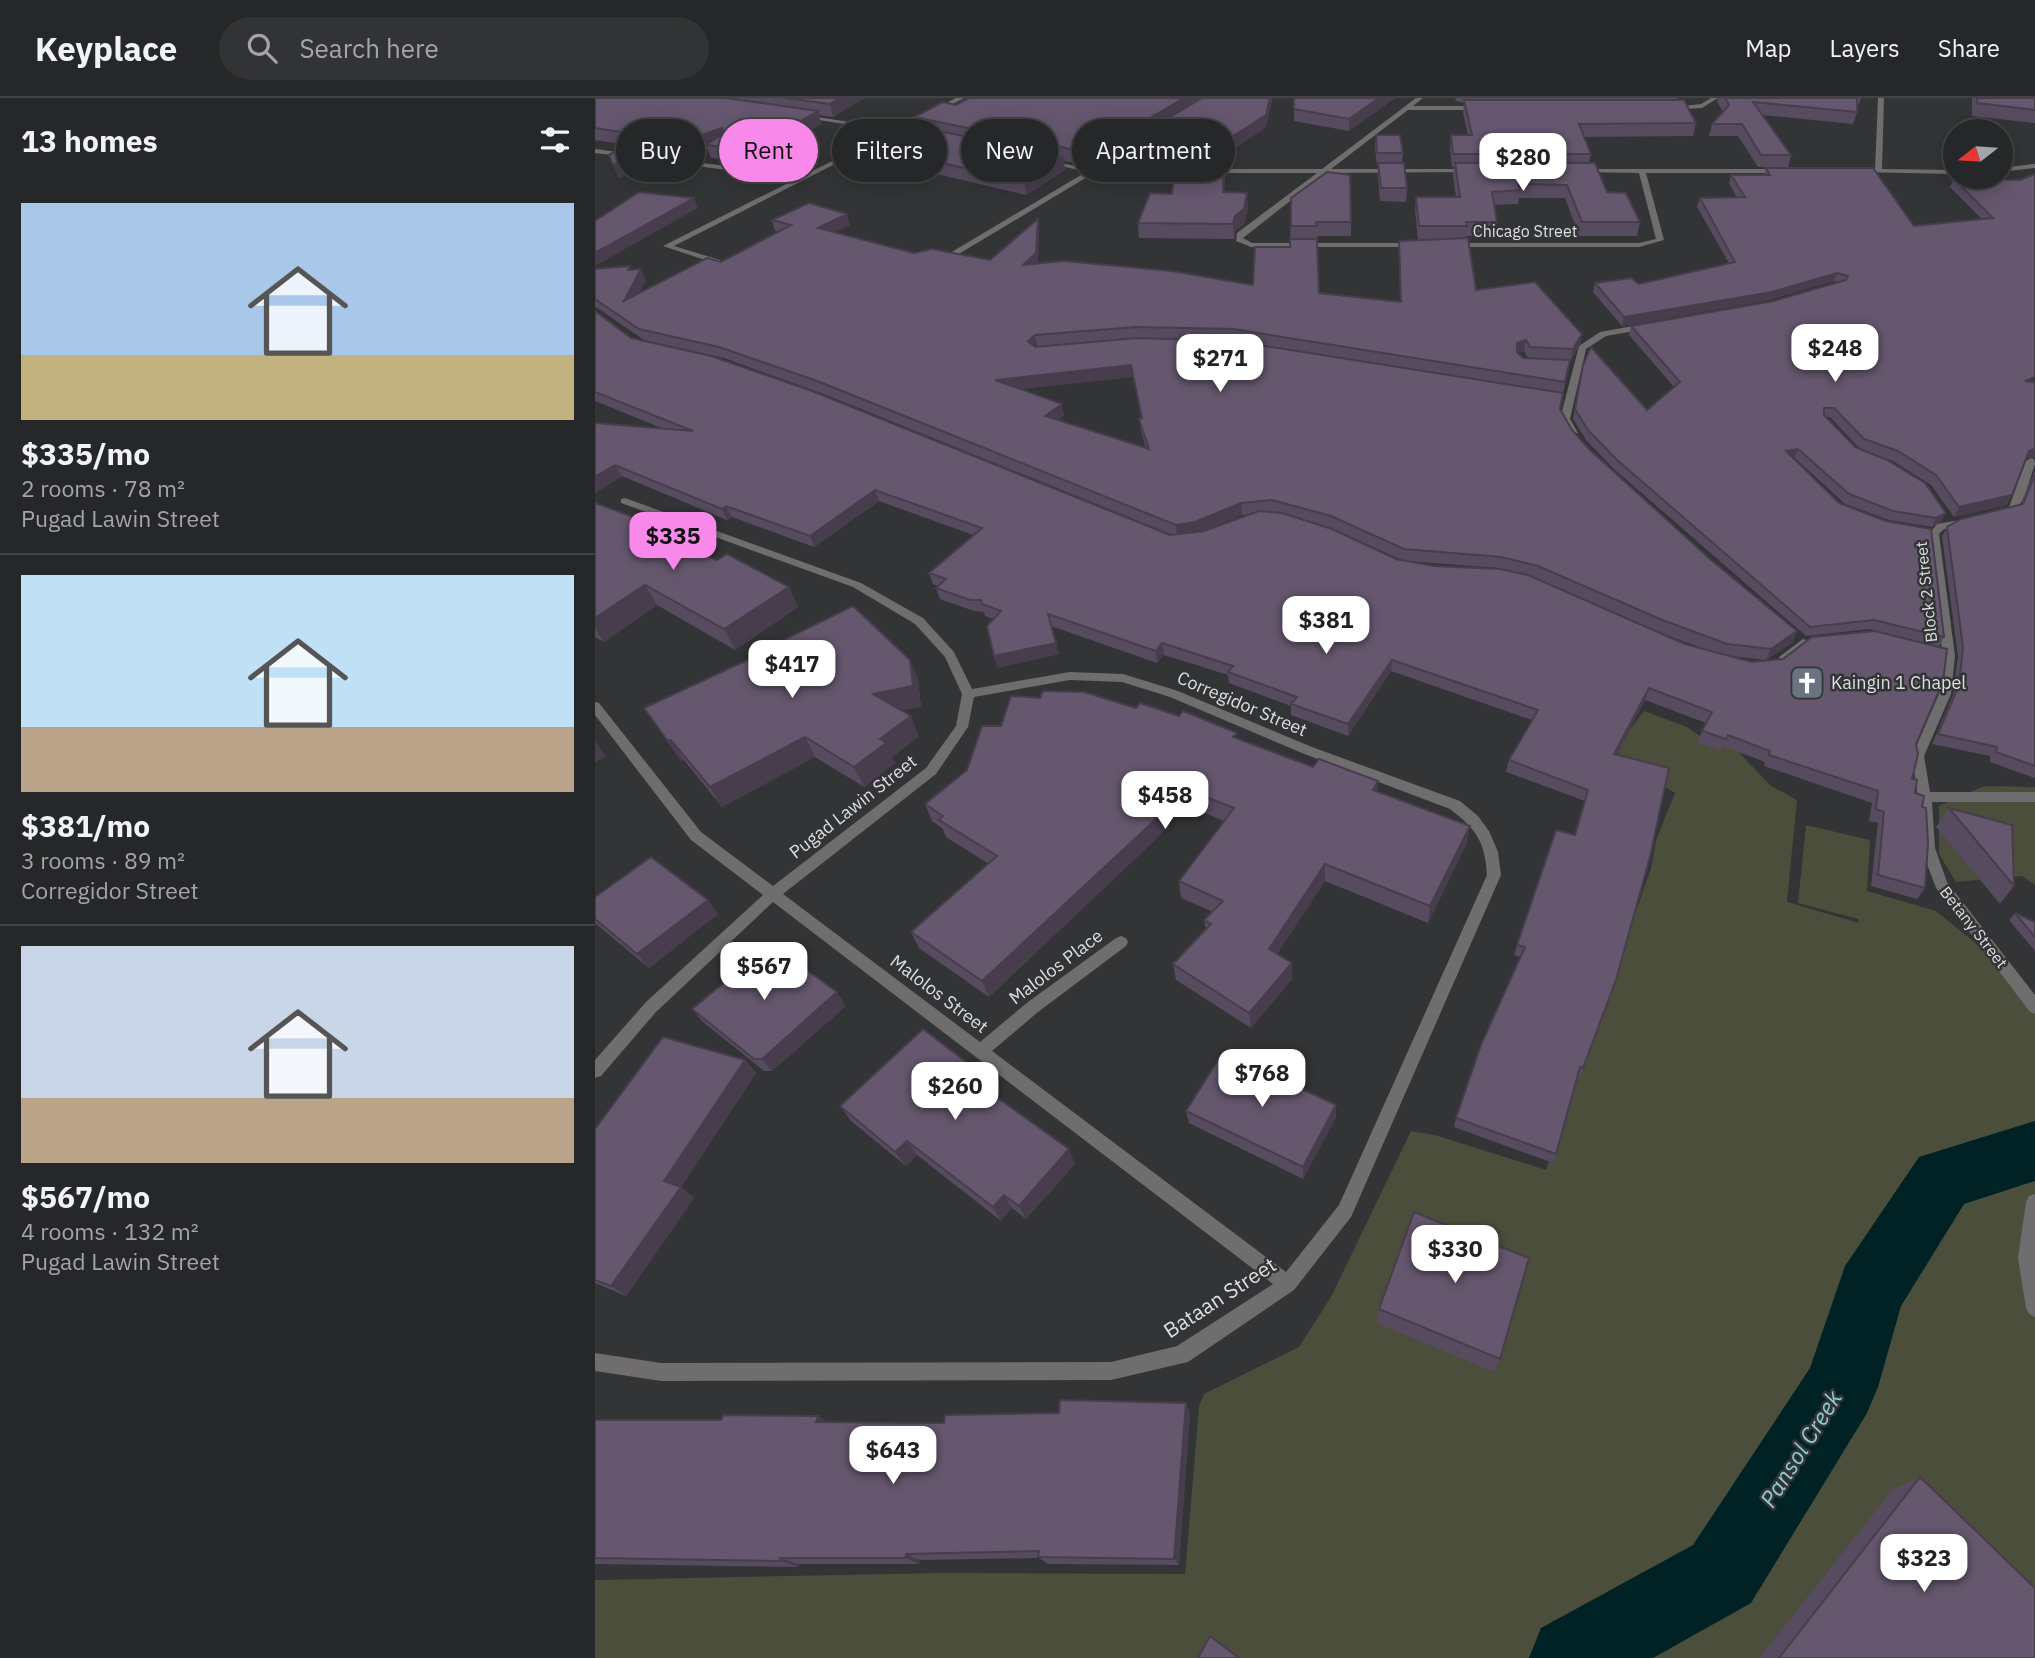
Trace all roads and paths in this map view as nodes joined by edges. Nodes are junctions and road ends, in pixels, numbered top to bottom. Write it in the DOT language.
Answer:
graph roads {
  1 [pos="961,98"];
  2 [pos="1420,98"];
  3 [pos="1715,98"];
  4 [pos="1881,98"];
  5 [pos="1408,108"];
  6 [pos="1490,108"];
  7 [pos="1666,108"];
  8 [pos="792,115"];
  9 [pos="920,119"];
  10 [pos="832,121"];
  11 [pos="595,151"];
  12 [pos="2035,166"];
  13 [pos="719,167"];
  14 [pos="2013,169"];
  15 [pos="1235,170"];
  16 [pos="1326,170"];
  17 [pos="1477,171"];
  18 [pos="1573,171"];
  19 [pos="1642,171"];
  20 [pos="1794,171"];
  21 [pos="1850,171"];
  22 [pos="1878,171"];
  23 [pos="1943,172"];
  24 [pos="797,182"];
  25 [pos="1074,182"];
  26 [pos="1431,245"];
  27 [pos="1445,245"];
  28 [pos="949,256"];
  29 [pos="717,262"];
  30 [pos="1655,325"];
  31 [pos="1556,398"];
  32 [pos="1570,400"];
  33 [pos="1582,443"];
  34 [pos="2031,461"];
  35 [pos="625,501"];
  36 [pos="1805,640"];
  37 [pos="1911,645"];
  38 [pos="1949,656"];
  39 [pos="1767,667"];
  40 [pos="968,694"];
  41 [pos="595,706"];
  42 [pos="1923,797"];
  43 [pos="2035,797"];
  44 [pos="1486,834"];
  45 [pos="772,894"];
  46 [pos="1121,942"];
  47 [pos="2035,1007"];
  48 [pos="982,1050"];
  49 [pos="595,1071"];
  50 [pos="2035,1202"];
  51 [pos="1288,1284"];
  52 [pos="2035,1308"];
  53 [pos="595,1362"];
  1 -- 9 [label="street"];
  2 -- 5 [label="street"];
  3 -- 7 [label="street"];
  4 -- 22 [label="street"];
  5 -- 6 [label="street"];
  5 -- 16 [label="street"];
  8 -- 10 [label="street"];
  11 -- 13 [label="street"];
  12 -- 14 [label="street"];
  15 -- 16 [label="street"];
  16 -- 17 [label="street"];
  16 -- 26 [label="street"];
  18 -- 19 [label="street"];
  19 -- 20 [label="street"];
  19 -- 27 [label="street, Chicago Street"];
  21 -- 22 [label="street"];
  22 -- 23 [label="street"];
  24 -- 29 [label="street"];
  25 -- 28 [label="street"];
  30 -- 32 [label="street"];
  31 -- 32 [label="street"];
  32 -- 33 [label="street"];
  34 -- 38 [label="street, Block 2 Street"];
  35 -- 40 [label="street"];
  36 -- 39 [label="street"];
  37 -- 38 [label="street"];
  38 -- 42 [label="street, Betany Street"];
  40 -- 44 [label="street, Corregidor Street"];
  40 -- 45 [label="street, Pugad Lawin Street"];
  41 -- 45 [label="street, Malolos Street"];
  42 -- 43 [label="street"];
  42 -- 47 [label="street, Betany Street"];
  44 -- 51 [label="street, Bataan Street"];
  45 -- 48 [label="street, Malolos Street"];
  45 -- 49 [label="street, Pugad Lawin Street"];
  46 -- 48 [label="street, Malolos Place"];
  48 -- 51 [label="street, Malolos Street"];
  50 -- 52 [label="street"];
  51 -- 53 [label="street, Bataan Street"];
}
